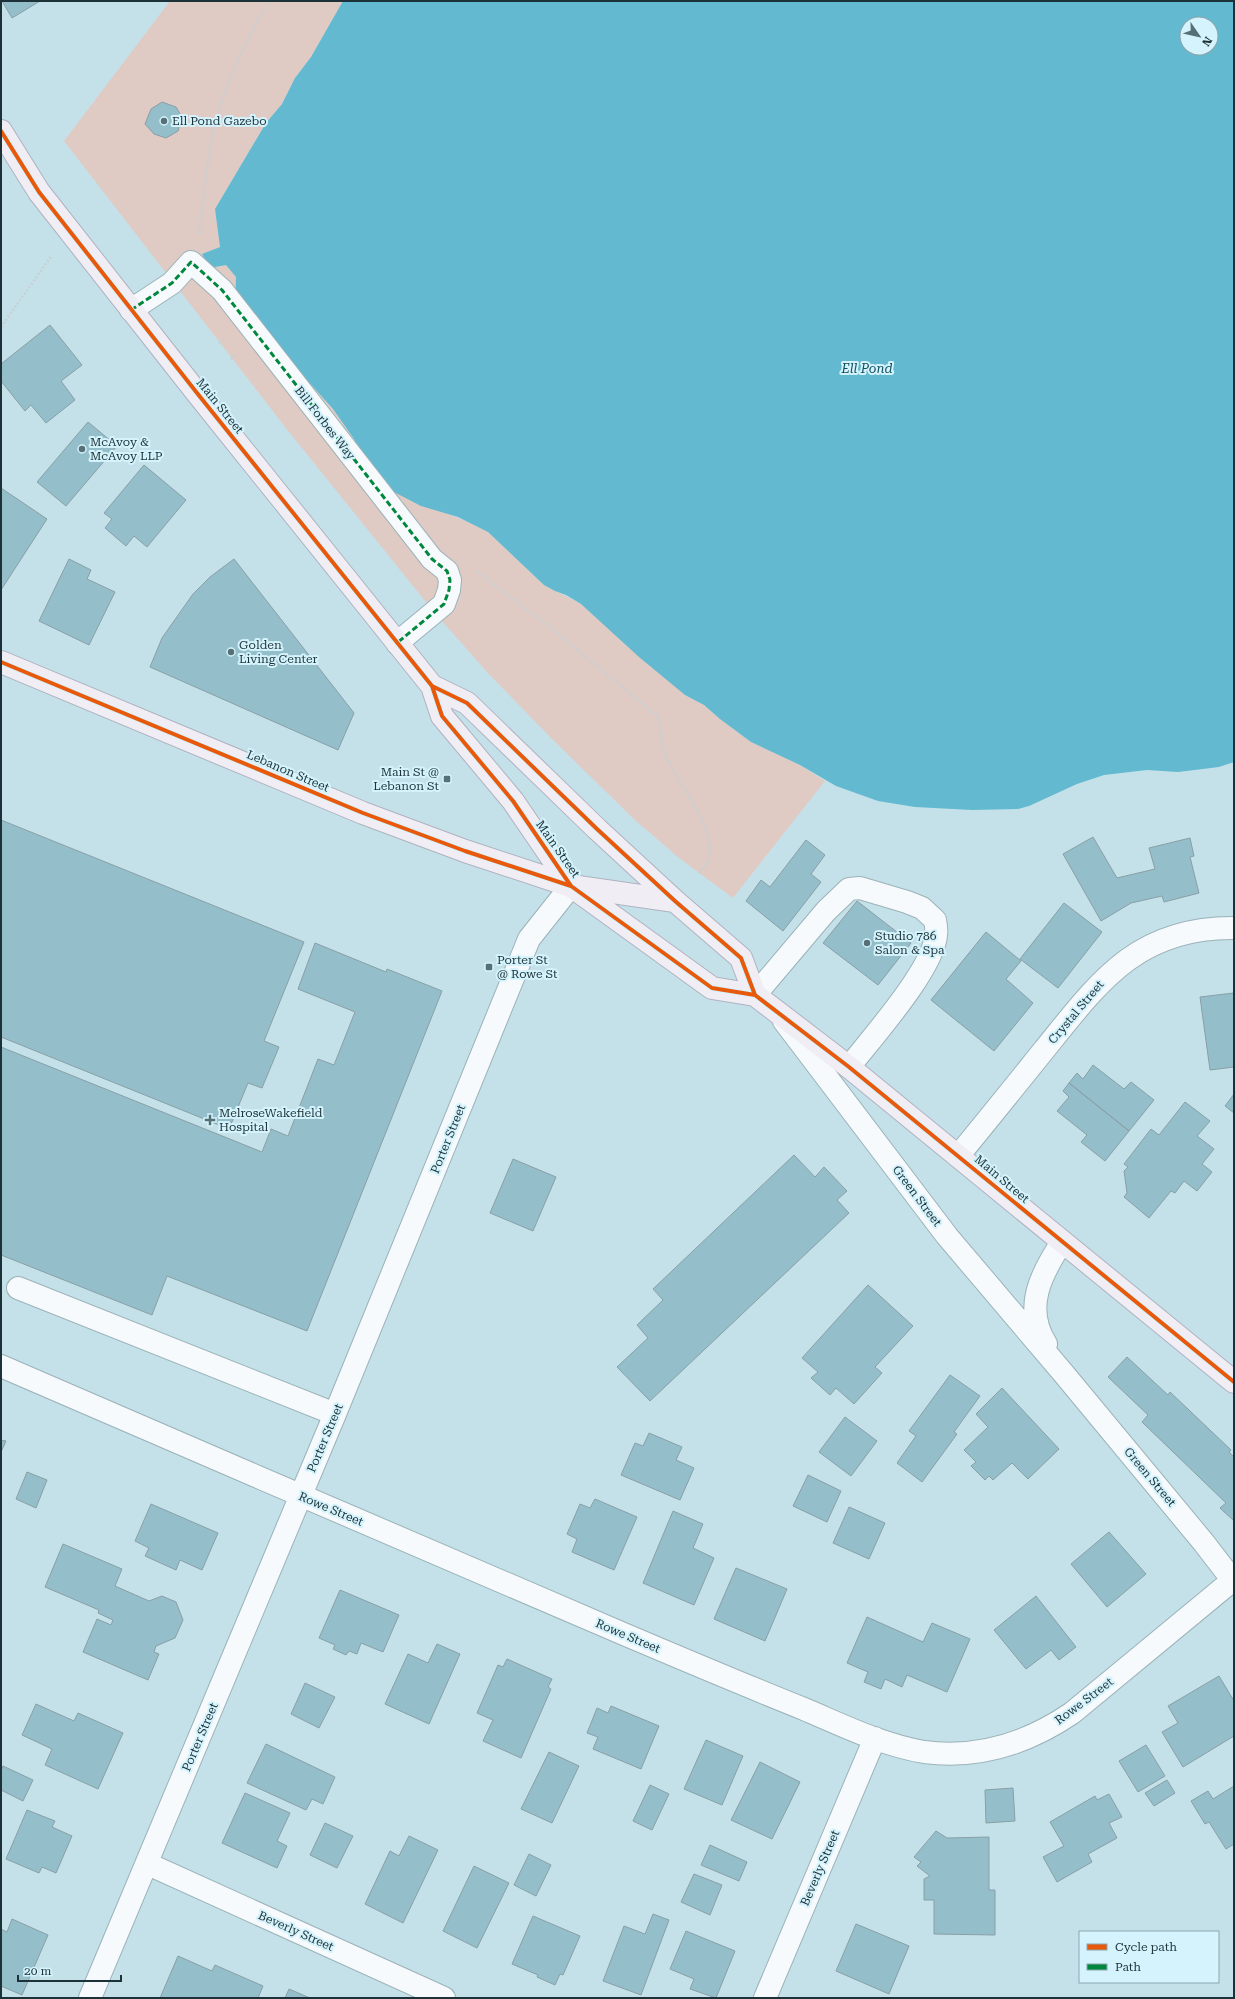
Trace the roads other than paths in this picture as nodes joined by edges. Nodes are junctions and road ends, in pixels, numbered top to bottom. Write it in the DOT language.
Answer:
graph roads {
  1 [pos="1,131"];
  2 [pos="132,310"];
  3 [pos="397,643"];
  4 [pos="1,662"];
  5 [pos="432,686"];
  6 [pos="571,886"];
  7 [pos="675,901"];
  8 [pos="1234,928"];
  9 [pos="755,995"];
  10 [pos="777,1012"];
  11 [pos="849,1067"];
  12 [pos="958,1156"];
  13 [pos="1062,1242"];
  14 [pos="18,1288"];
  15 [pos="1,1366"];
  16 [pos="1064,1374"];
  17 [pos="1234,1382"];
  18 [pos="335,1414"];
  19 [pos="301,1496"];
  20 [pos="1234,1581"];
  21 [pos="874,1738"];
  22 [pos="148,1864"];
  23 [pos="90,1998"];
  24 [pos="444,1998"];
  25 [pos="765,1998"];
  1 -- 2 [label="main road, Main Street"];
  2 -- 3 [label="main road, Main Street"];
  2 -- 3 [label="street, Bill Forbes Way"];
  3 -- 5 [label="main road, Main Street"];
  4 -- 6 [label="main road, Lebanon Street"];
  5 -- 6 [label="main road, Main Street"];
  5 -- 7 [label="main road, Main Street"];
  6 -- 7 [label="main road, Lebanon Street"];
  6 -- 9 [label="main road, Main Street"];
  6 -- 18 [label="street, Porter Street"];
  7 -- 9 [label="main road, Main Street"];
  8 -- 12 [label="street, Crystal Street"];
  9 -- 10 [label="main road, Main Street"];
  9 -- 11 [label="street"];
  10 -- 11 [label="main road, Main Street"];
  10 -- 16 [label="street, Green Street"];
  11 -- 12 [label="main road, Main Street"];
  12 -- 13 [label="main road, Main Street"];
  13 -- 16 [label="street, Green Street"];
  13 -- 17 [label="main road, Main Street"];
  14 -- 18 [label="street"];
  15 -- 19 [label="street, Rowe Street"];
  16 -- 20 [label="street, Green Street"];
  18 -- 19 [label="street, Porter Street"];
  19 -- 21 [label="street, Rowe Street"];
  19 -- 22 [label="street, Porter Street"];
  20 -- 21 [label="street, Rowe Street"];
  21 -- 25 [label="street, Beverly Street"];
  22 -- 23 [label="street, Porter Street"];
  22 -- 24 [label="street, Beverly Street"];
}
